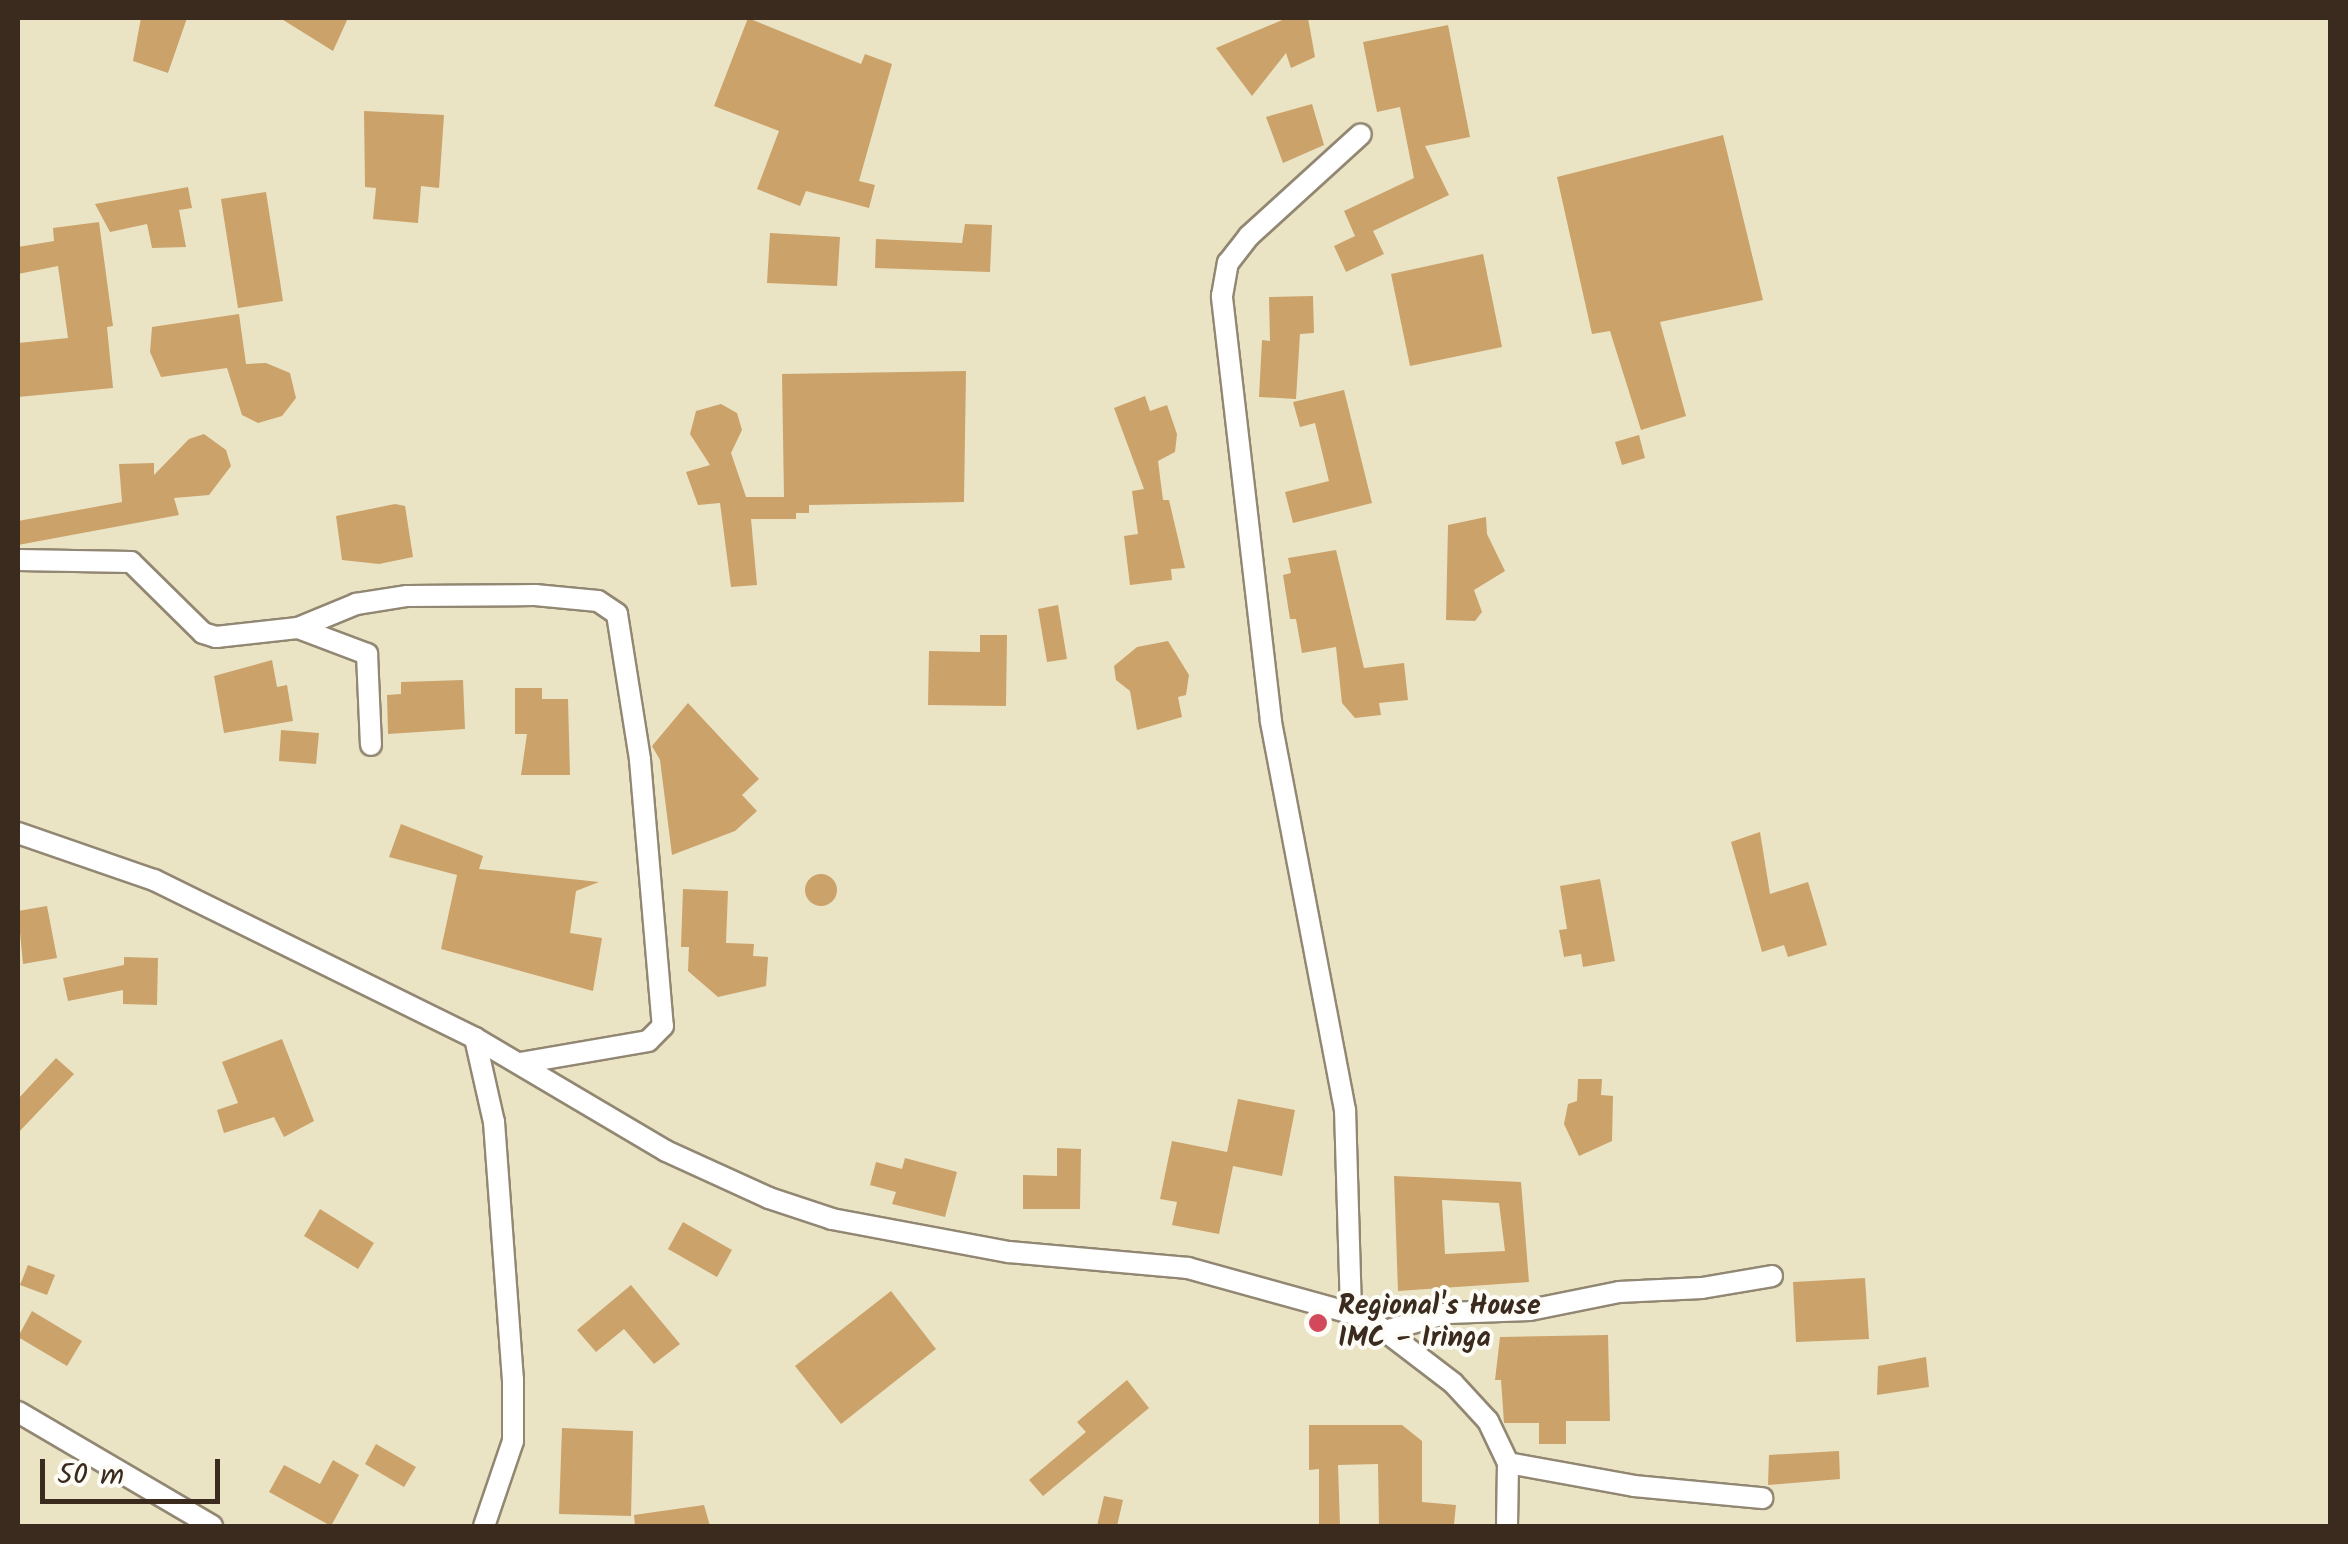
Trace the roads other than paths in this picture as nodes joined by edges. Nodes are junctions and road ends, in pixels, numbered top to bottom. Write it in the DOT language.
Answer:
graph roads {
  1 [pos="1362,134"];
  2 [pos="18,560"];
  3 [pos="298,628"];
  4 [pos="371,745"];
  5 [pos="18,832"];
  6 [pos="475,1038"];
  7 [pos="521,1063"];
  8 [pos="1772,1276"];
  9 [pos="1351,1311"];
  10 [pos="1388,1330"];
  11 [pos="18,1412"];
  12 [pos="1508,1462"];
  13 [pos="1762,1498"];
  14 [pos="212,1526"];
  15 [pos="484,1526"];
  16 [pos="1507,1526"];
  1 -- 9 [label="street"];
  2 -- 3 [label="street"];
  3 -- 4 [label="street"];
  3 -- 7 [label="street"];
  5 -- 6 [label="street"];
  6 -- 7 [label="street"];
  6 -- 15 [label="street"];
  7 -- 9 [label="street"];
  8 -- 10 [label="street"];
  9 -- 10 [label="street"];
  10 -- 12 [label="street"];
  11 -- 14 [label="street"];
  12 -- 13 [label="street"];
  12 -- 16 [label="street"];
}
